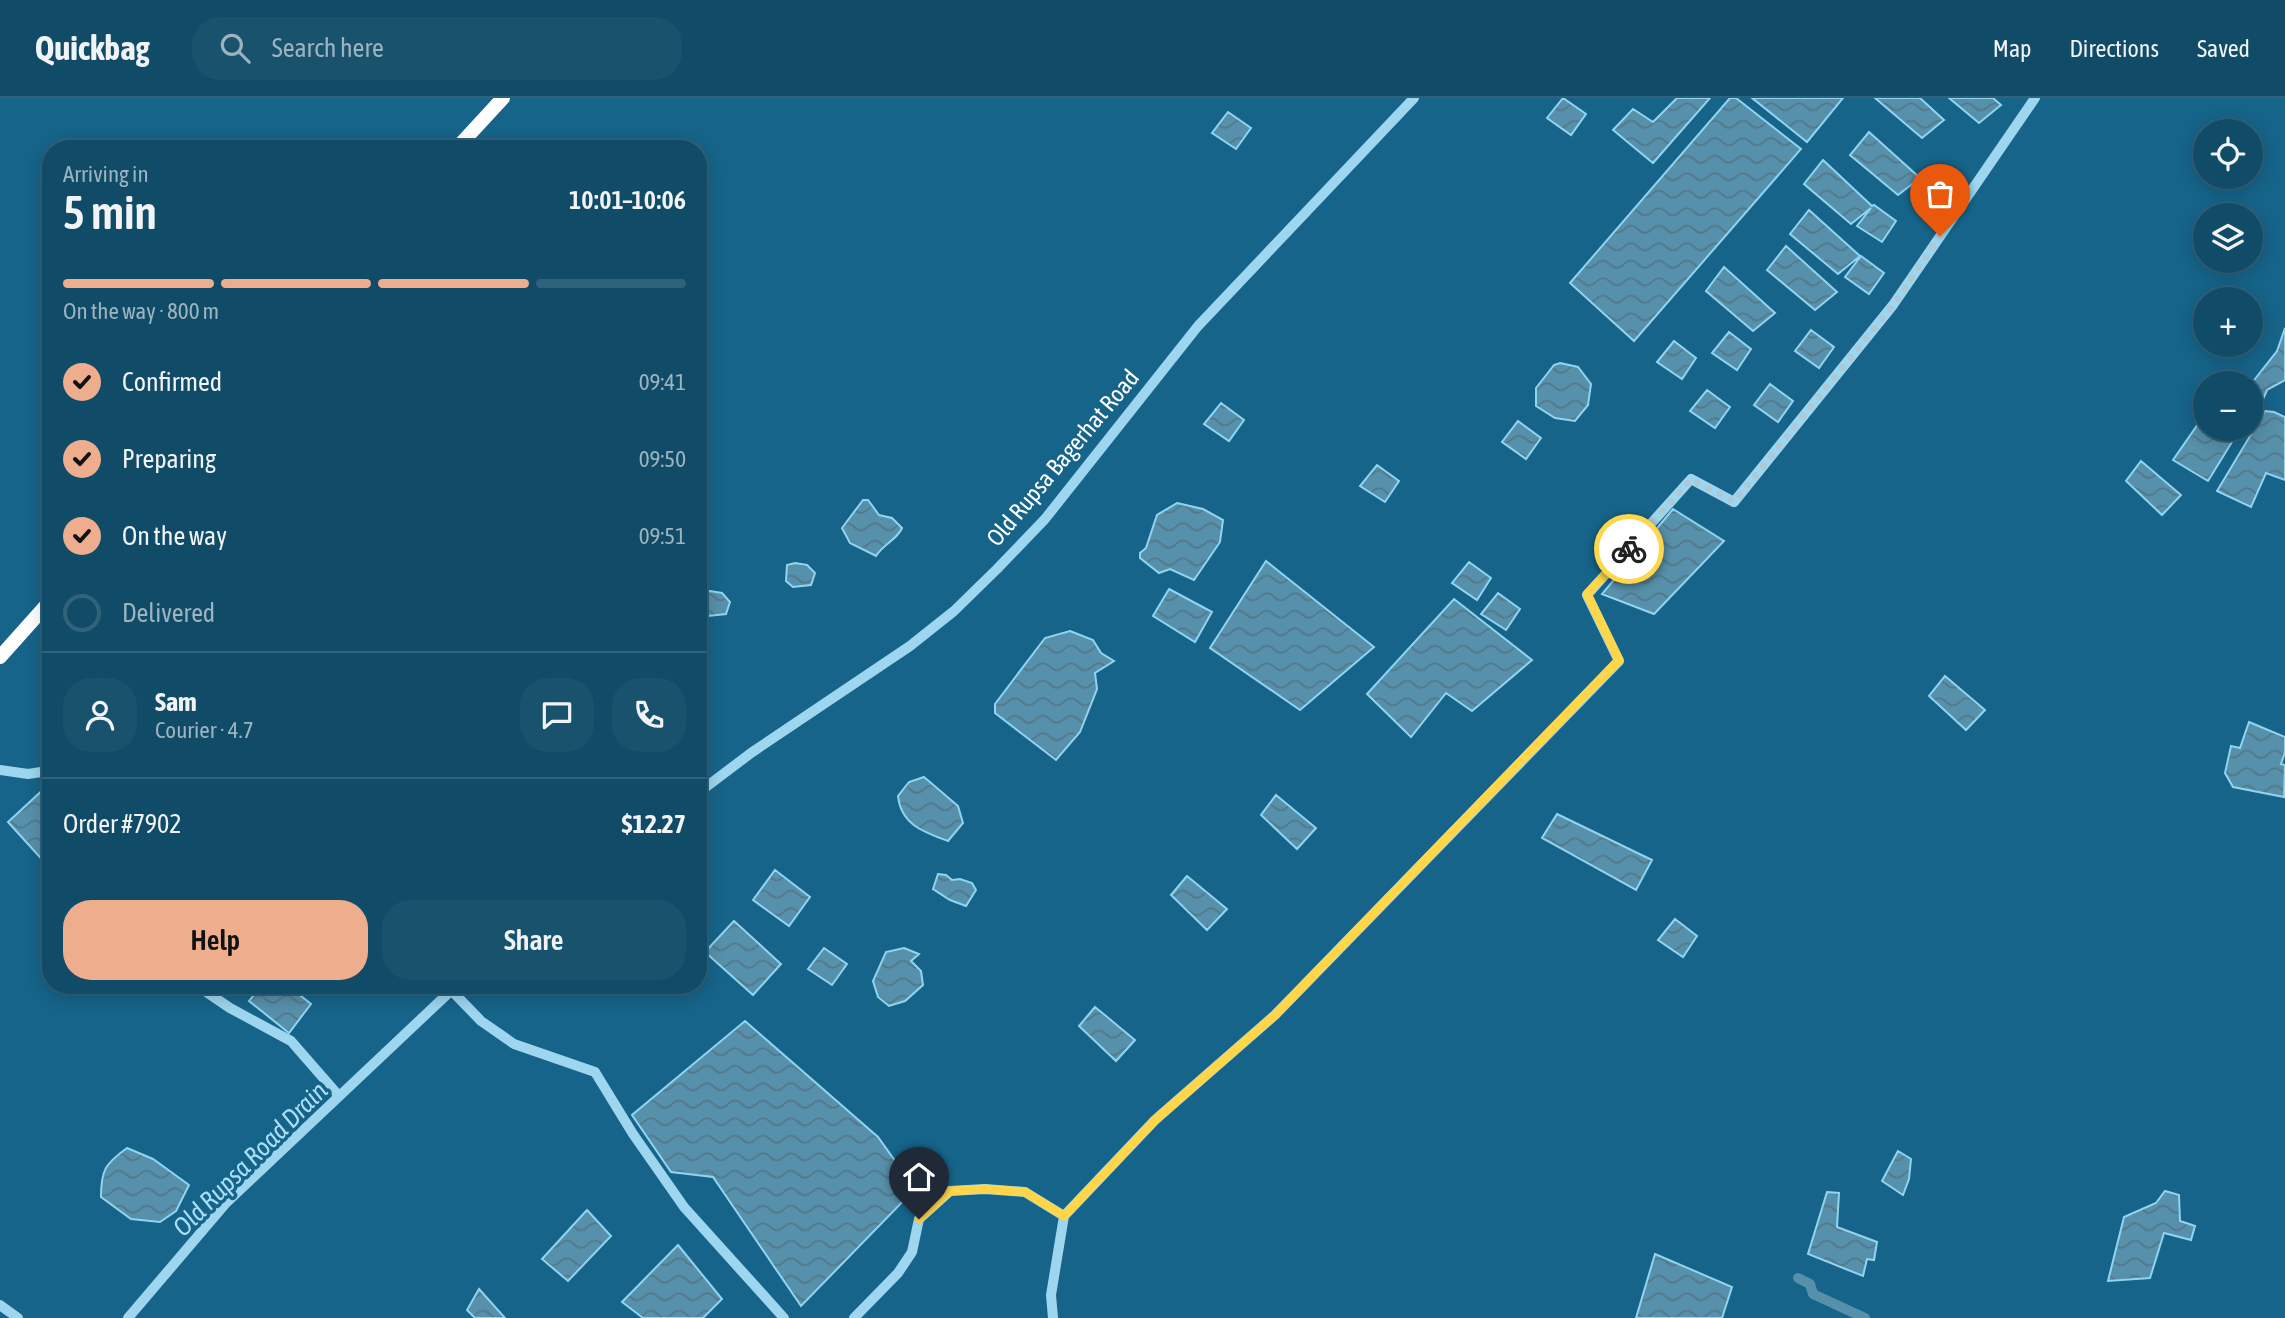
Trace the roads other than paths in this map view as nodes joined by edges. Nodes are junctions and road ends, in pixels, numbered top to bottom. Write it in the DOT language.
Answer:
graph roads {
  1 [pos="503,98"];
  2 [pos="1415,98"];
  3 [pos="2035,98"];
  4 [pos="464,140"];
  5 [pos="42,610"];
  6 [pos="0,657"];
  7 [pos="0,770"];
  8 [pos="42,772"];
  9 [pos="707,786"];
  10 [pos="209,994"];
  11 [pos="449,994"];
  12 [pos="460,994"];
  13 [pos="339,1096"];
  14 [pos="1064,1216"];
  15 [pos="1051,1295"];
  16 [pos="0,1305"];
  17 [pos="18,1318"];
  18 [pos="128,1318"];
  19 [pos="784,1318"];
  20 [pos="853,1318"];
  21 [pos="1044,1318"];
  22 [pos="1053,1318"];
  1 -- 4 [label="highway"];
  2 -- 9 [label="street, Old Rupsa Bagerhat Road"];
  3 -- 14 [label="street"];
  5 -- 6 [label="highway"];
  7 -- 8 [label="street"];
  10 -- 13 [label="street"];
  11 -- 13 [label="street"];
  12 -- 19 [label="street"];
  13 -- 18 [label="street"];
  14 -- 15 [label="street"];
  14 -- 20 [label="street"];
  15 -- 21 [label="street"];
  15 -- 22 [label="street"];
  16 -- 17 [label="street"];
}
